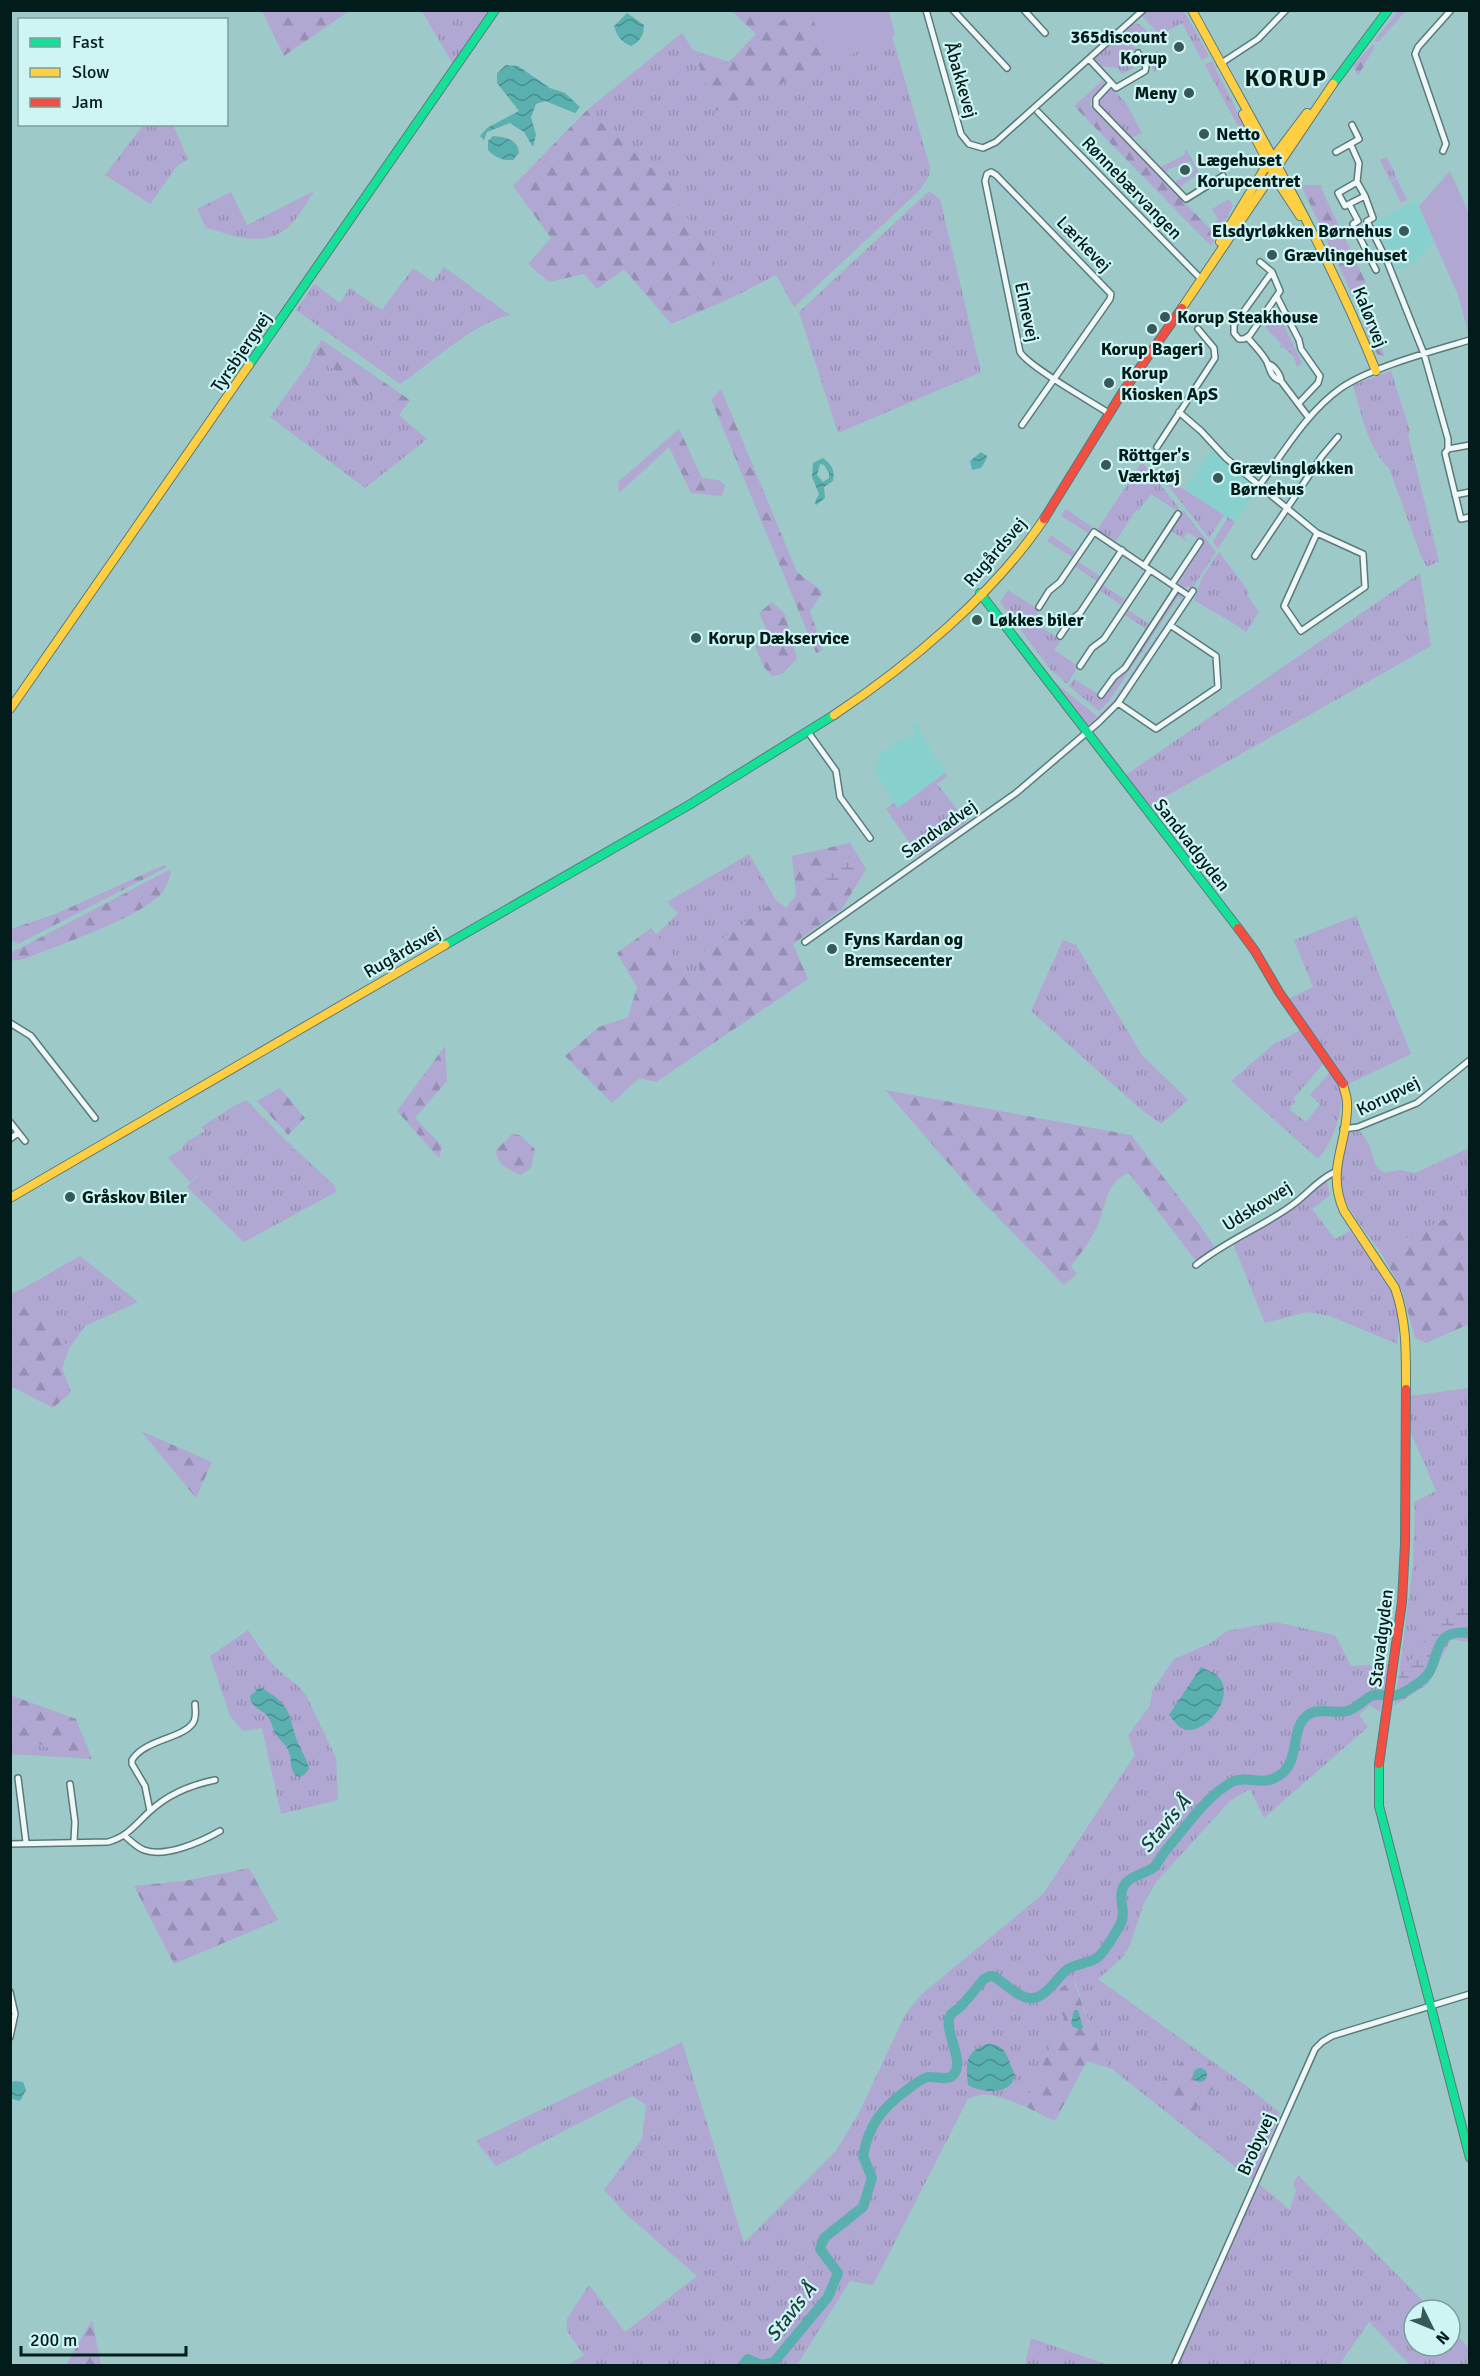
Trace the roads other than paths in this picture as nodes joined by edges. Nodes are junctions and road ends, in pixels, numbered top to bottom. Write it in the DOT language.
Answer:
graph roads {
  1 [pos="495,10"];
  2 [pos="926,10"];
  3 [pos="953,10"];
  4 [pos="1024,10"];
  5 [pos="1143,10"];
  6 [pos="1192,10"];
  7 [pos="1286,10"];
  8 [pos="1388,10"];
  9 [pos="1451,10"];
  10 [pos="1045,33"];
  11 [pos="1138,53"];
  12 [pos="1089,58"];
  13 [pos="1220,64"];
  14 [pos="1007,68"];
  15 [pos="1112,83"];
  16 [pos="1330,87"];
  17 [pos="1038,112"];
  18 [pos="1048,113"];
  19 [pos="1043,118"];
  20 [pos="1352,125"];
  21 [pos="1351,145"];
  22 [pos="1336,152"];
  23 [pos="1443,152"];
  24 [pos="1273,165"];
  25 [pos="988,173"];
  26 [pos="1224,176"];
  27 [pos="1358,182"];
  28 [pos="1280,186"];
  29 [pos="1365,196"];
  30 [pos="1349,204"];
  31 [pos="1248,209"];
  32 [pos="1233,231"];
  33 [pos="1319,242"];
  34 [pos="1383,254"];
  35 [pos="1371,260"];
  36 [pos="1260,262"];
  37 [pos="1376,270"];
  38 [pos="1272,272"];
  39 [pos="1199,278"];
  40 [pos="1277,297"];
  41 [pos="1198,329"];
  42 [pos="1248,338"];
  43 [pos="1470,340"];
  44 [pos="1424,354"];
  45 [pos="1376,371"];
  46 [pos="1054,378"];
  47 [pos="1299,403"];
  48 [pos="1179,412"];
  49 [pos="1110,414"];
  50 [pos="1309,418"];
  51 [pos="1022,425"];
  52 [pos="1338,437"];
  53 [pos="1470,445"];
  54 [pos="1157,447"];
  55 [pos="1448,449"];
  56 [pos="1260,486"];
  57 [pos="1470,492"];
  58 [pos="1455,495"];
  59 [pos="1287,508"];
  60 [pos="1178,514"];
  61 [pos="1470,517"];
  62 [pos="1317,533"];
  63 [pos="1200,542"];
  64 [pos="1122,550"];
  65 [pos="1255,556"];
  66 [pos="1147,568"];
  67 [pos="1175,586"];
  68 [pos="980,593"];
  69 [pos="1038,607"];
  70 [pos="1170,625"];
  71 [pos="1060,636"];
  72 [pos="1080,666"];
  73 [pos="1101,695"];
  74 [pos="1118,703"];
  75 [pos="10,709"];
  76 [pos="808,732"];
  77 [pos="1086,733"];
  78 [pos="870,838"];
  79 [pos="805,942"];
  80 [pos="10,1023"];
  81 [pos="1470,1060"];
  82 [pos="95,1118"];
  83 [pos="10,1122"];
  84 [pos="1344,1129"];
  85 [pos="18,1133"];
  86 [pos="10,1139"];
  87 [pos="25,1141"];
  88 [pos="1335,1172"];
  89 [pos="10,1198"];
  90 [pos="1196,1265"];
  91 [pos="195,1704"];
  92 [pos="18,1778"];
  93 [pos="216,1780"];
  94 [pos="70,1784"];
  95 [pos="150,1811"];
  96 [pos="220,1831"];
  97 [pos="125,1836"];
  98 [pos="74,1841"];
  99 [pos="26,1842"];
  100 [pos="10,1844"];
  101 [pos="10,1992"];
  102 [pos="1470,1994"];
  103 [pos="1430,2006"];
  104 [pos="12,2028"];
  105 [pos="10,2037"];
  106 [pos="1470,2158"];
  107 [pos="1174,2366"];
  1 -- 75 [label="street, Tyrsbjergvej"];
  2 -- 12 [label="street, Åbakkevej"];
  3 -- 14 [label="street"];
  4 -- 10 [label="street"];
  5 -- 12 [label="street, Åbakkevej"];
  6 -- 13 [label="street, Kalørvej"];
  7 -- 13 [label="street"];
  8 -- 16 [label="street, Rugårdsvej"];
  9 -- 23 [label="street"];
  11 -- 15 [label="street"];
  12 -- 15 [label="street"];
  13 -- 24 [label="street, Kalørvej"];
  15 -- 26 [label="street"];
  16 -- 24 [label="street, Rugårdsvej"];
  16 -- 24 [label="street, Rugårdsvej"];
  17 -- 19 [label="street, Rønnebærvangen"];
  18 -- 19 [label="street"];
  19 -- 39 [label="street, Rønnebærvangen"];
  20 -- 21 [label="street"];
  21 -- 22 [label="street"];
  21 -- 27 [label="street"];
  24 -- 28 [label="street, Kalørvej"];
  24 -- 31 [label="street, Rugårdsvej"];
  24 -- 32 [label="street"];
  24 -- 33 [label="street, Kalørvej"];
  24 -- 39 [label="street, Rugårdsvej"];
  25 -- 46 [label="street, Elmevej"];
  25 -- 46 [label="street, Lærkevej"];
  27 -- 29 [label="street"];
  27 -- 30 [label="street"];
  28 -- 31 [label="street"];
  28 -- 33 [label="street, Kalørvej"];
  29 -- 30 [label="street"];
  29 -- 34 [label="street"];
  30 -- 35 [label="street"];
  31 -- 32 [label="street, Rugårdsvej"];
  32 -- 39 [label="street, Rugårdsvej"];
  33 -- 45 [label="street, Kalørvej"];
  34 -- 35 [label="street"];
  34 -- 44 [label="street"];
  35 -- 37 [label="street"];
  36 -- 38 [label="street"];
  38 -- 40 [label="street"];
  38 -- 42 [label="street"];
  39 -- 49 [label="street, Rugårdsvej"];
  40 -- 42 [label="street"];
  40 -- 47 [label="street"];
  41 -- 48 [label="street"];
  42 -- 47 [label="street"];
  43 -- 44 [label="street"];
  44 -- 45 [label="street"];
  44 -- 55 [label="street"];
  45 -- 50 [label="street"];
  46 -- 49 [label="street, Elmevej"];
  46 -- 51 [label="street"];
  47 -- 50 [label="street"];
  48 -- 54 [label="street"];
  48 -- 56 [label="street"];
  49 -- 68 [label="street, Rugårdsvej"];
  50 -- 56 [label="street"];
  52 -- 59 [label="street"];
  53 -- 55 [label="street"];
  55 -- 58 [label="street"];
  56 -- 59 [label="street"];
  57 -- 58 [label="street"];
  58 -- 61 [label="street"];
  59 -- 62 [label="street"];
  59 -- 65 [label="street"];
  60 -- 66 [label="street"];
  62 -- 62 [label="street"];
  63 -- 67 [label="street"];
  64 -- 66 [label="street"];
  64 -- 69 [label="street"];
  64 -- 71 [label="street"];
  66 -- 67 [label="street"];
  66 -- 72 [label="street"];
  67 -- 70 [label="street, Sandvadvej"];
  67 -- 73 [label="street"];
  68 -- 76 [label="street, Rugårdsvej"];
  68 -- 77 [label="street, Sandvadgyden"];
  70 -- 74 [label="street, Sandvadvej"];
  70 -- 74 [label="street"];
  74 -- 77 [label="street, Sandvadvej"];
  76 -- 78 [label="street"];
  76 -- 89 [label="street, Rugårdsvej"];
  77 -- 79 [label="street, Sandvadvej"];
  77 -- 84 [label="street, Sandvadgyden"];
  80 -- 82 [label="street"];
  81 -- 84 [label="street, Korupvej"];
  83 -- 85 [label="street"];
  84 -- 88 [label="street, Stavadgyden"];
  85 -- 86 [label="street"];
  85 -- 87 [label="street"];
  88 -- 90 [label="street, Udskovvej"];
  88 -- 103 [label="street, Stavadgyden"];
  91 -- 95 [label="street"];
  92 -- 99 [label="street"];
  93 -- 95 [label="street"];
  94 -- 98 [label="street"];
  95 -- 97 [label="street"];
  96 -- 97 [label="street"];
  97 -- 98 [label="street"];
  98 -- 99 [label="street"];
  99 -- 100 [label="street"];
  101 -- 104 [label="street"];
  102 -- 103 [label="street, Brobyvej"];
  103 -- 106 [label="street, Stavadgyden"];
  103 -- 107 [label="street, Brobyvej"];
  104 -- 105 [label="street"];
}
